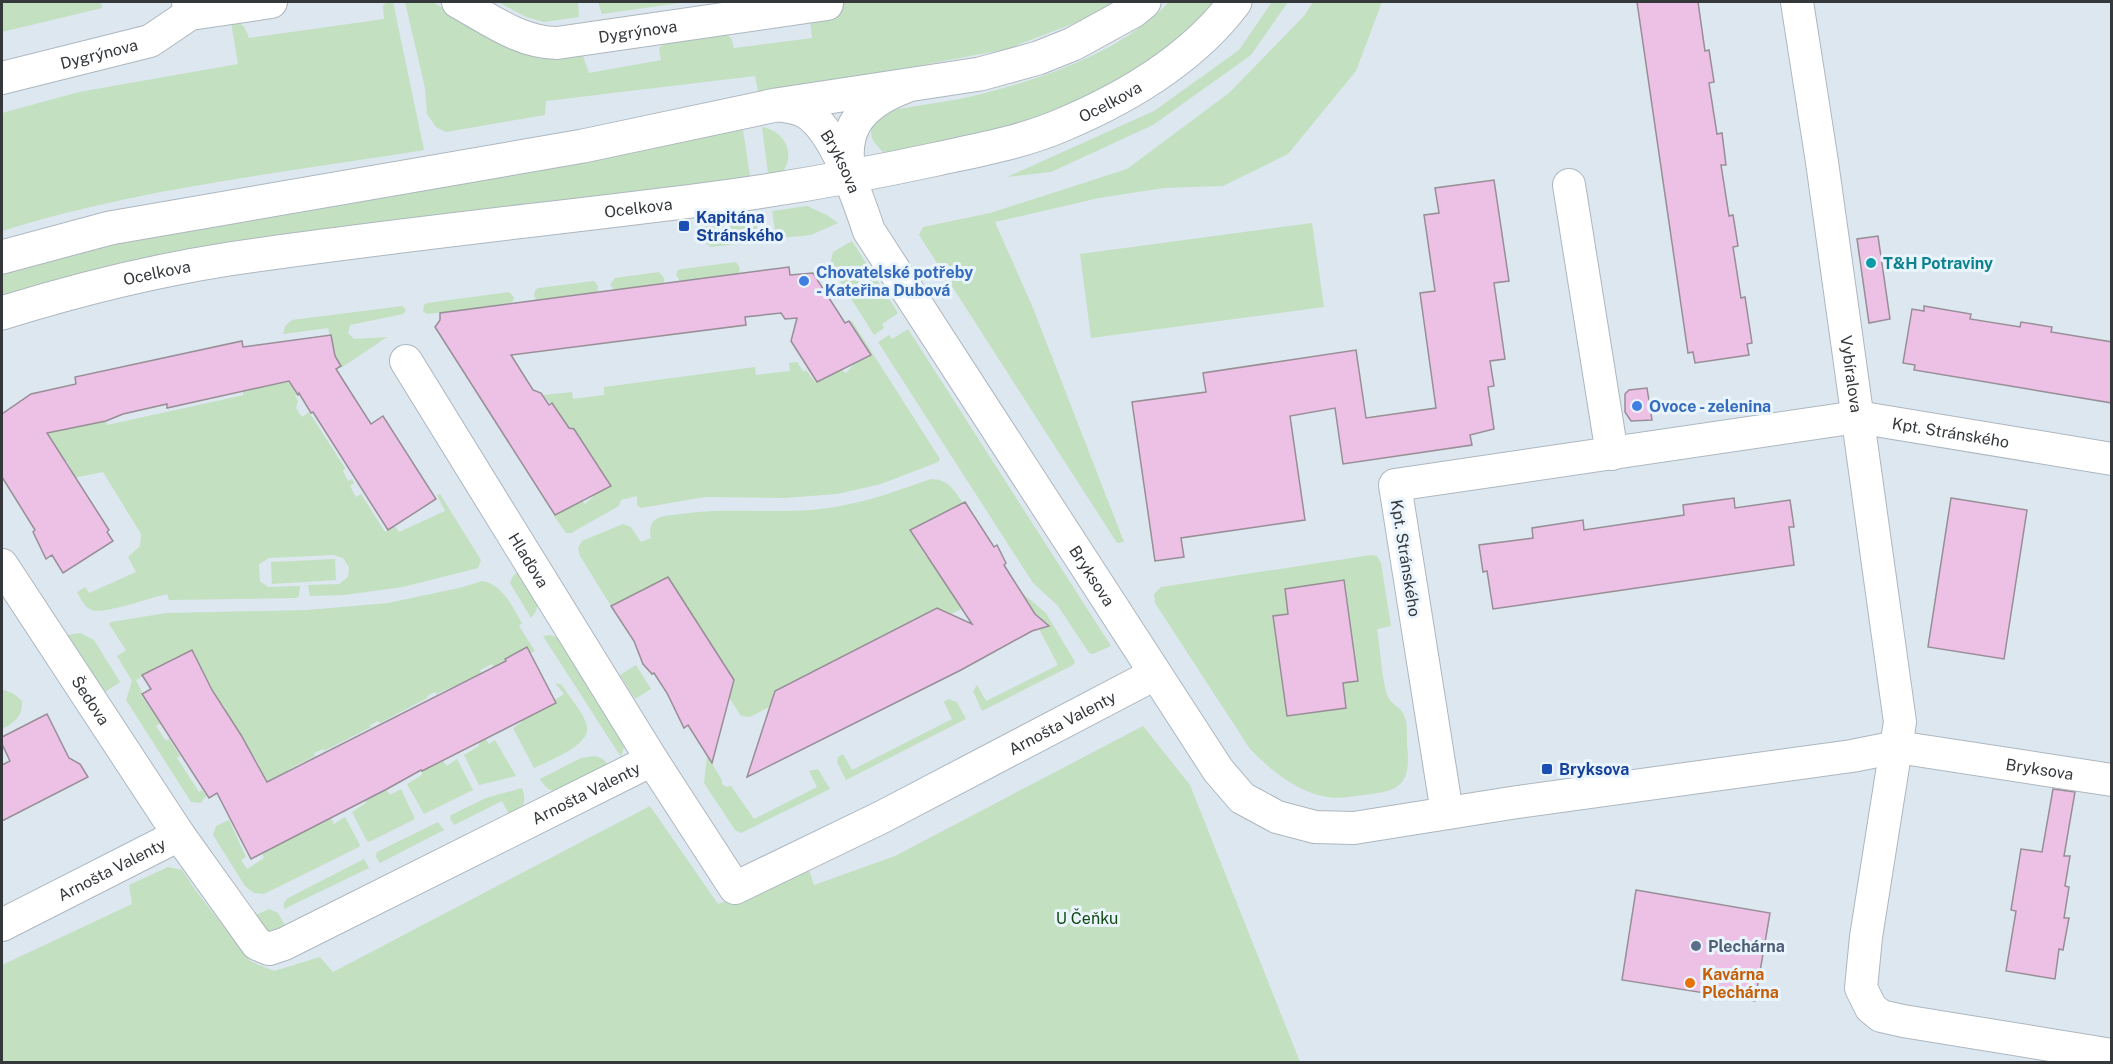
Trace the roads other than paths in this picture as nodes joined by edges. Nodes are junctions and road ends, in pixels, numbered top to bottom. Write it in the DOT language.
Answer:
graph roads {
  1 [pos="271,2"];
  2 [pos="458,2"];
  3 [pos="1144,2"];
  4 [pos="1235,2"];
  5 [pos="1797,2"];
  6 [pos="827,4"];
  7 [pos="189,8"];
  8 [pos="2,78"];
  9 [pos="922,84"];
  10 [pos="776,105"];
  11 [pos="851,178"];
  12 [pos="1569,185"];
  13 [pos="2,257"];
  14 [pos="2,313"];
  15 [pos="406,361"];
  16 [pos="1857,417"];
  17 [pos="1612,454"];
  18 [pos="2112,459"];
  19 [pos="2,565"];
  20 [pos="1155,674"];
  21 [pos="1897,747"];
  22 [pos="652,760"];
  23 [pos="2112,780"];
  24 [pos="1447,813"];
  25 [pos="179,836"];
  26 [pos="2,925"];
  27 [pos="2112,1056"];
  1 -- 7 [label="street, Dygrýnova"];
  2 -- 6 [label="street, Dygrýnova"];
  3 -- 9 [label="street"];
  4 -- 11 [label="street, Ocelkova"];
  5 -- 16 [label="street, Vybíralova"];
  7 -- 8 [label="street, Dygrýnova"];
  9 -- 10 [label="street"];
  9 -- 11 [label="street"];
  10 -- 11 [label="street, Bryksova"];
  10 -- 13 [label="street"];
  11 -- 14 [label="street, Ocelkova"];
  11 -- 20 [label="street, Bryksova"];
  12 -- 17 [label="street"];
  15 -- 22 [label="street, Hlaďova"];
  16 -- 17 [label="street, Kpt. Stránského"];
  16 -- 18 [label="street, Kpt. Stránského"];
  16 -- 21 [label="street, Vybíralova"];
  17 -- 24 [label="street, Kpt. Stránského"];
  19 -- 25 [label="street, Šedova"];
  20 -- 22 [label="street, Arnošta Valenty"];
  20 -- 24 [label="street, Bryksova"];
  21 -- 23 [label="street, Bryksova"];
  21 -- 24 [label="street, Bryksova"];
  21 -- 27 [label="street, Vybíralova"];
  22 -- 25 [label="street, Arnošta Valenty"];
  25 -- 26 [label="street, Arnošta Valenty"];
}
